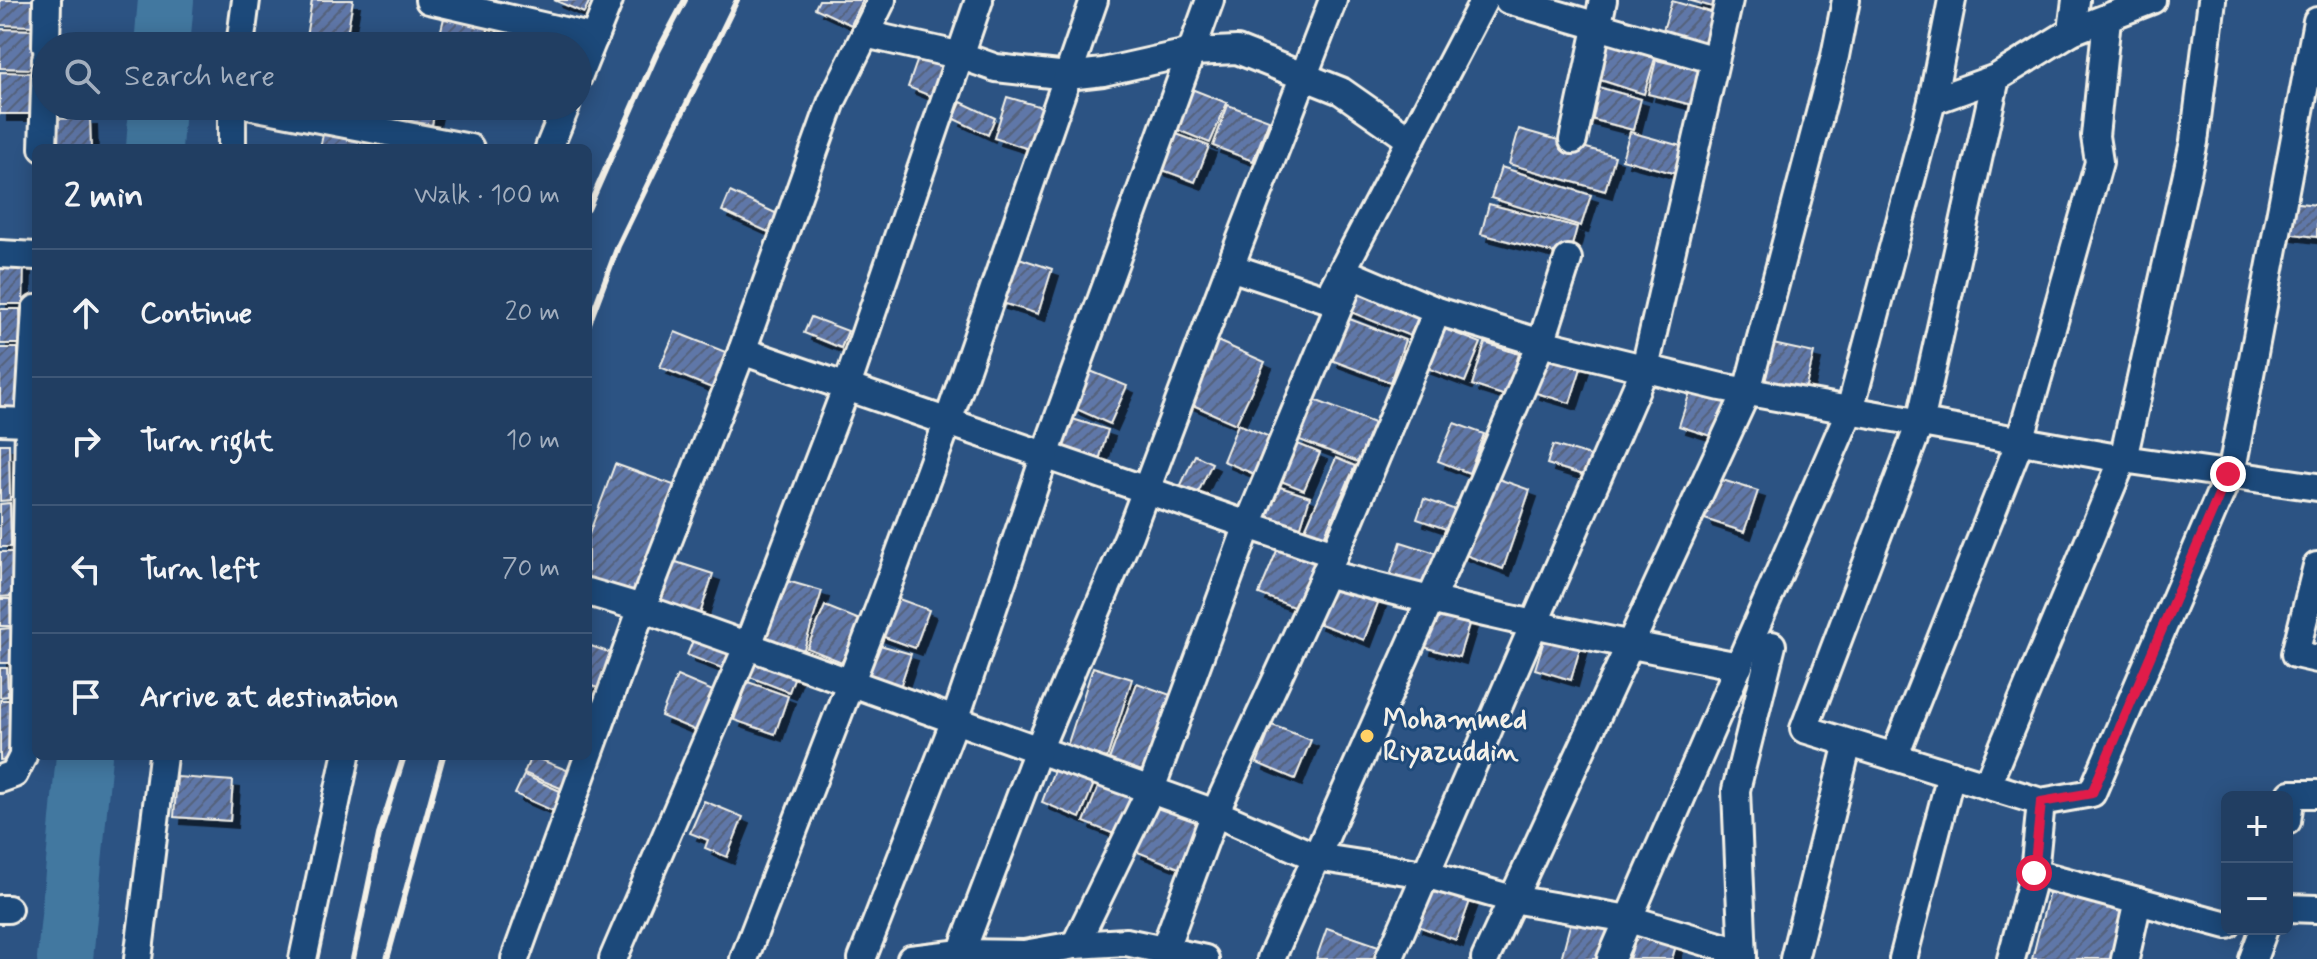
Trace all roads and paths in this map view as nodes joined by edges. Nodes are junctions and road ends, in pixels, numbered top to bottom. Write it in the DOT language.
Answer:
graph roads {
  1 [pos="47,0"];
  2 [pos="246,0"];
  3 [pos="429,0"];
  4 [pos="609,0"];
  5 [pos="882,0"];
  6 [pos="979,0"];
  7 [pos="1094,0"];
  8 [pos="1210,0"];
  9 [pos="1333,0"];
  10 [pos="1484,0"];
  11 [pos="1508,0"];
  12 [pos="1729,0"];
  13 [pos="1846,0"];
  14 [pos="1952,0"];
  15 [pos="2076,0"];
  16 [pos="2152,0"];
  17 [pos="2212,0"];
  18 [pos="1601,13"];
  19 [pos="2107,19"];
  20 [pos="2317,21"];
  21 [pos="2072,31"];
  22 [pos="46,32"];
  23 [pos="242,32"];
  24 [pos="568,32"];
  25 [pos="865,34"];
  26 [pos="594,38"];
  27 [pos="592,43"];
  28 [pos="1192,52"];
  29 [pos="962,56"];
  30 [pos="1715,60"];
  31 [pos="1068,76"];
  32 [pos="1303,77"];
  33 [pos="1996,78"];
  34 [pos="1932,101"];
  35 [pos="44,120"];
  36 [pos="232,120"];
  37 [pos="325,120"];
  38 [pos="560,120"];
  39 [pos="1411,140"];
  40 [pos="1573,140"];
  41 [pos="43,144"];
  42 [pos="232,144"];
  43 [pos="449,144"];
  44 [pos="551,144"];
  45 [pos="0,254"];
  46 [pos="32,256"];
  47 [pos="1568,259"];
  48 [pos="1230,267"];
  49 [pos="1352,275"];
  50 [pos="1327,299"];
  51 [pos="1437,311"];
  52 [pos="1541,343"];
  53 [pos="742,351"];
  54 [pos="1645,368"];
  55 [pos="32,374"];
  56 [pos="847,386"];
  57 [pos="1747,391"];
  58 [pos="1850,410"];
  59 [pos="0,421"];
  60 [pos="948,421"];
  61 [pos="29,422"];
  62 [pos="1920,423"];
  63 [pos="2020,441"];
  64 [pos="1045,455"];
  65 [pos="2123,459"];
  66 [pos="2228,474"];
  67 [pos="2317,487"];
  68 [pos="1146,490"];
  69 [pos="1248,525"];
  70 [pos="1330,563"];
  71 [pos="2317,566"];
  72 [pos="592,593"];
  73 [pos="1429,601"];
  74 [pos="642,608"];
  75 [pos="1534,625"];
  76 [pos="748,645"];
  77 [pos="1772,645"];
  78 [pos="1630,646"];
  79 [pos="2317,659"];
  80 [pos="1739,666"];
  81 [pos="849,682"];
  82 [pos="955,720"];
  83 [pos="1848,743"];
  84 [pos="592,746"];
  85 [pos="1038,750"];
  86 [pos="1894,757"];
  87 [pos="163,760"];
  88 [pos="345,760"];
  89 [pos="587,760"];
  90 [pos="1951,774"];
  91 [pos="0,779"];
  92 [pos="1987,785"];
  93 [pos="1151,789"];
  94 [pos="2293,794"];
  95 [pos="2317,794"];
  96 [pos="2041,802"];
  97 [pos="1215,813"];
  98 [pos="1316,857"];
  99 [pos="2034,873"];
  100 [pos="1425,874"];
  101 [pos="1512,899"];
  102 [pos="2138,901"];
  103 [pos="2293,908"];
  104 [pos="2317,909"];
  105 [pos="1629,919"];
  106 [pos="2221,923"];
  107 [pos="1075,945"];
  108 [pos="1165,948"];
  109 [pos="1125,950"];
  110 [pos="961,953"];
  111 [pos="1024,957"];
  112 [pos="1742,957"];
  113 [pos="1202,958"];
  114 [pos="138,959"];
  115 [pos="303,959"];
  116 [pos="515,959"];
  117 [pos="613,959"];
  118 [pos="744,959"];
  119 [pos="862,959"];
  120 [pos="911,959"];
  121 [pos="1271,959"];
  122 [pos="1389,959"];
  123 [pos="1485,959"];
  124 [pos="1611,959"];
  125 [pos="1794,959"];
  126 [pos="1903,959"];
  127 [pos="2011,959"];
  128 [pos="2125,959"];
  1 -- 22 [label="street"];
  2 -- 23 [label="street"];
  3 -- 24 [label="street"];
  4 -- 26 [label="street"];
  5 -- 25 [label="street"];
  6 -- 29 [label="street"];
  7 -- 31 [label="street"];
  8 -- 28 [label="street"];
  9 -- 32 [label="street"];
  10 -- 39 [label="street"];
  11 -- 18 [label="street"];
  12 -- 30 [label="street"];
  13 -- 57 [label="street"];
  14 -- 34 [label="street"];
  15 -- 21 [label="street"];
  16 -- 19 [label="street"];
  17 -- 65 [label="street"];
  18 -- 30 [label="street"];
  18 -- 40 [label="street"];
  19 -- 21 [label="street"];
  19 -- 63 [label="street"];
  20 -- 66 [label="street"];
  21 -- 33 [label="street"];
  25 -- 29 [label="street"];
  25 -- 53 [label="street"];
  26 -- 27 [label="street"];
  28 -- 31 [label="street"];
  28 -- 32 [label="street"];
  28 -- 64 [label="street"];
  29 -- 31 [label="street"];
  29 -- 56 [label="street"];
  30 -- 54 [label="street"];
  31 -- 60 [label="street"];
  32 -- 39 [label="street"];
  32 -- 48 [label="street"];
  33 -- 34 [label="street"];
  33 -- 62 [label="street"];
  34 -- 58 [label="street"];
  35 -- 41 [label="street"];
  36 -- 42 [label="street"];
  37 -- 43 [label="street"];
  38 -- 44 [label="street"];
  39 -- 50 [label="street"];
  45 -- 46 [label="street"];
  47 -- 52 [label="street"];
  48 -- 50 [label="street"];
  48 -- 68 [label="street"];
  49 -- 50 [label="street"];
  49 -- 51 [label="street"];
  49 -- 69 [label="street"];
  51 -- 52 [label="street"];
  51 -- 70 [label="street"];
  52 -- 54 [label="street"];
  52 -- 73 [label="street"];
  53 -- 56 [label="street"];
  53 -- 74 [label="street"];
  54 -- 57 [label="street"];
  54 -- 75 [label="street"];
  55 -- 61 [label="street"];
  56 -- 60 [label="street"];
  56 -- 76 [label="street"];
  57 -- 58 [label="street"];
  57 -- 78 [label="street"];
  58 -- 62 [label="street"];
  58 -- 80 [label="street"];
  59 -- 61 [label="street"];
  60 -- 64 [label="street"];
  60 -- 81 [label="street"];
  61 -- 91 [label="street"];
  62 -- 63 [label="street"];
  62 -- 83 [label="street"];
  63 -- 65 [label="street"];
  63 -- 86 [label="street"];
  64 -- 68 [label="street"];
  64 -- 82 [label="street"];
  65 -- 66 [label="street"];
  65 -- 92 [label="street"];
  66 -- 67 [label="street"];
  66 -- 96 [label="street"];
  68 -- 69 [label="street"];
  68 -- 85 [label="street"];
  69 -- 70 [label="street"];
  69 -- 93 [label="street"];
  70 -- 73 [label="street"];
  70 -- 97 [label="street"];
  71 -- 79 [label="street"];
  72 -- 74 [label="street"];
  73 -- 75 [label="street"];
  73 -- 98 [label="street"];
  74 -- 76 [label="street"];
  74 -- 84 [label="street"];
  75 -- 78 [label="street"];
  75 -- 100 [label="street"];
  76 -- 81 [label="street"];
  76 -- 117 [label="street"];
  77 -- 112 [label="street"];
  78 -- 80 [label="street"];
  78 -- 101 [label="street"];
  80 -- 105 [label="street"];
  81 -- 82 [label="street"];
  81 -- 118 [label="street"];
  82 -- 85 [label="street"];
  82 -- 119 [label="street"];
  83 -- 86 [label="street"];
  83 -- 125 [label="street"];
  85 -- 93 [label="street"];
  85 -- 110 [label="street"];
  86 -- 90 [label="street"];
  87 -- 114 [label="street"];
  88 -- 115 [label="street"];
  89 -- 116 [label="street"];
  90 -- 92 [label="street"];
  90 -- 126 [label="street"];
  92 -- 96 [label="street"];
  93 -- 97 [label="street"];
  93 -- 107 [label="street"];
  94 -- 95 [label="street"];
  96 -- 99 [label="street"];
  97 -- 98 [label="street"];
  97 -- 108 [label="street"];
  98 -- 100 [label="street"];
  98 -- 121 [label="street"];
  99 -- 102 [label="street"];
  99 -- 127 [label="street"];
  100 -- 101 [label="street"];
  100 -- 122 [label="street"];
  101 -- 105 [label="street"];
  101 -- 123 [label="street"];
  102 -- 106 [label="street"];
  102 -- 128 [label="street"];
  103 -- 104 [label="street"];
  105 -- 112 [label="street"];
  105 -- 124 [label="street"];
  107 -- 109 [label="street"];
  107 -- 111 [label="street"];
  108 -- 109 [label="street"];
  108 -- 113 [label="street"];
  110 -- 111 [label="street"];
  110 -- 120 [label="street"];
}
